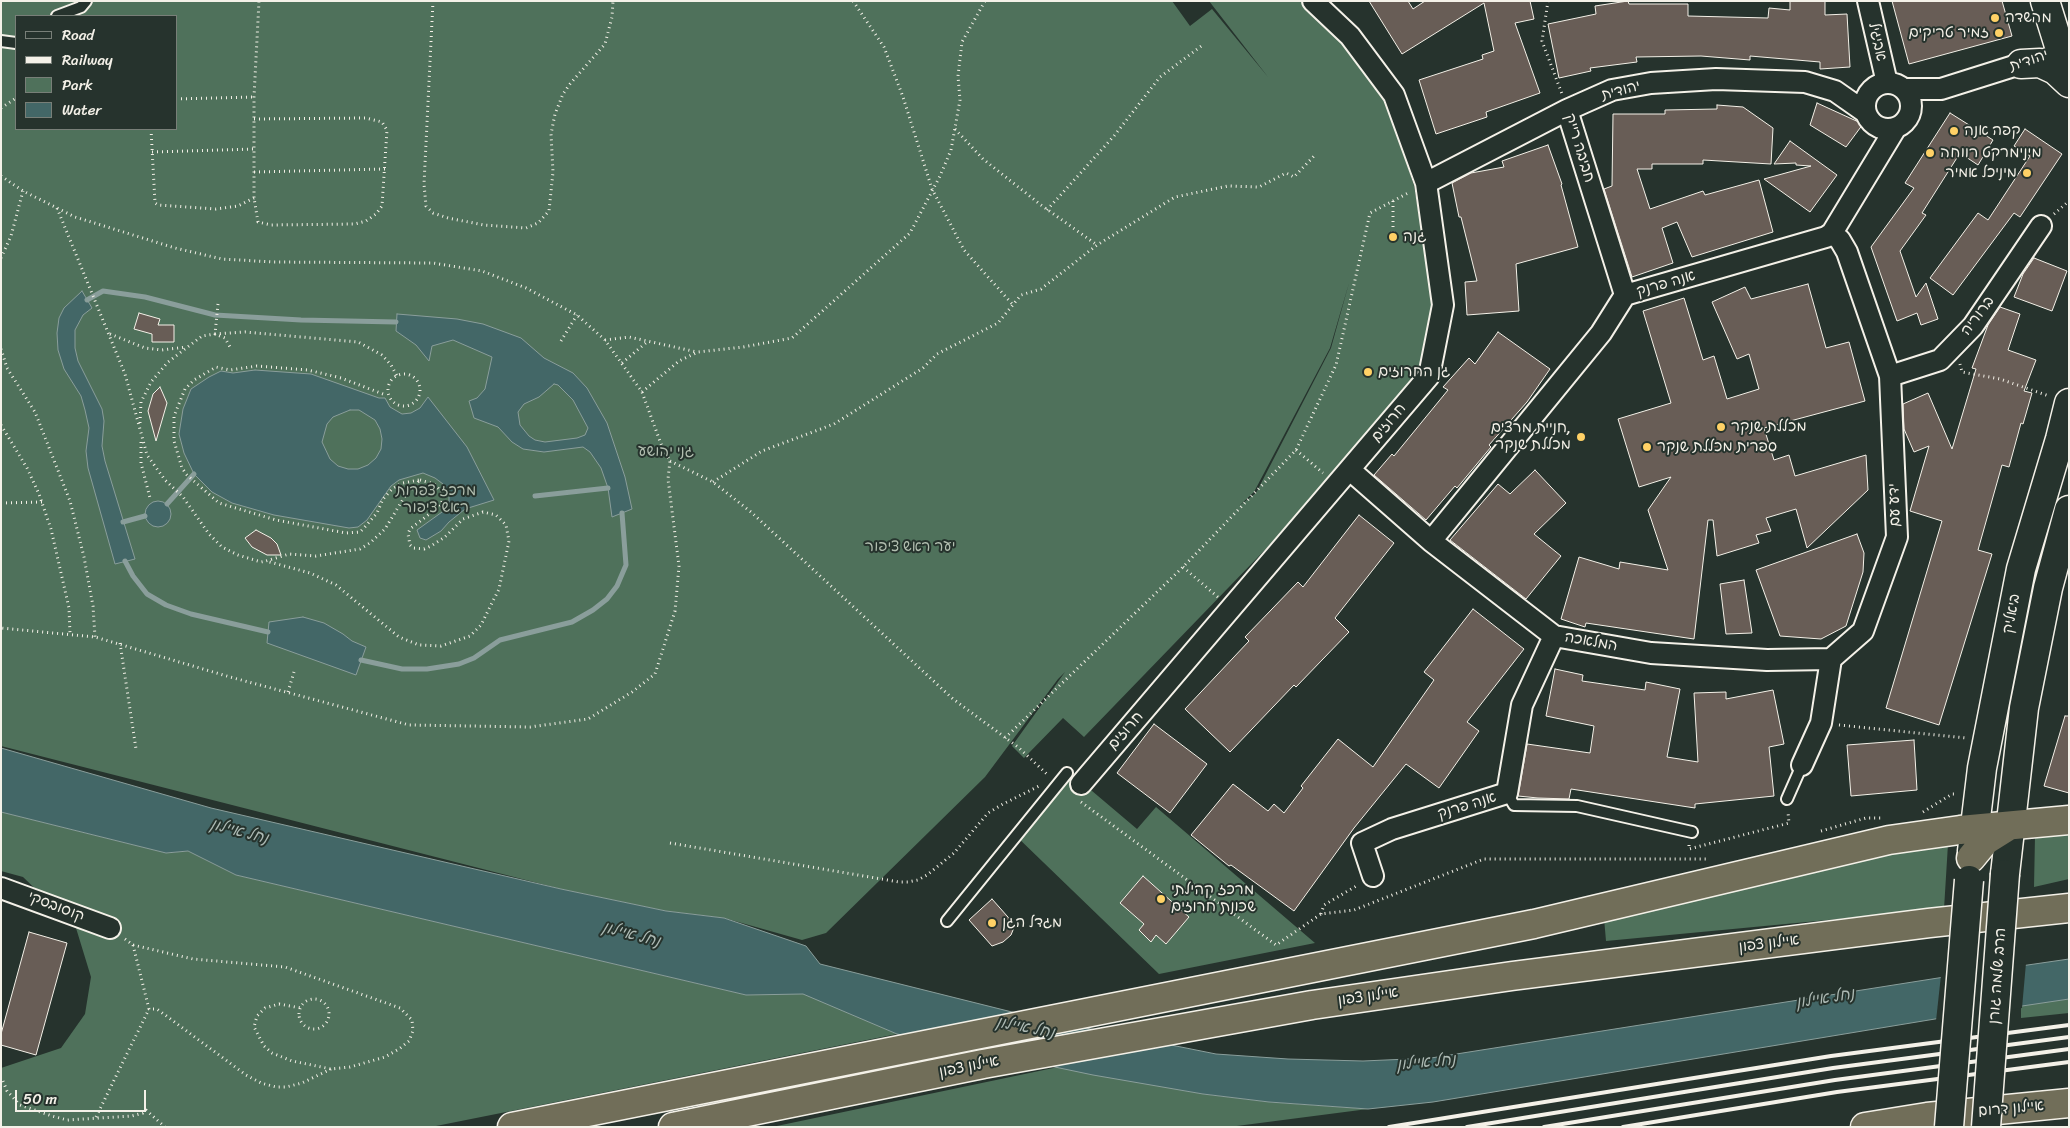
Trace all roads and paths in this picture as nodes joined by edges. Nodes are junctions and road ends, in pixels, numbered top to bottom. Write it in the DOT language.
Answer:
graph roads {
  1 [pos="86,1"];
  2 [pos="259,1"];
  3 [pos="433,1"];
  4 [pos="614,1"];
  5 [pos="853,1"];
  6 [pos="984,1"];
  7 [pos="1313,1"];
  8 [pos="1548,1"];
  9 [pos="1868,1"];
  10 [pos="2045,1"];
  11 [pos="59,15"];
  12 [pos="1,41"];
  13 [pos="15,43"];
  14 [pos="1204,44"];
  15 [pos="2064,50"];
  16 [pos="2021,64"];
  17 [pos="2069,78"];
  18 [pos="2069,83"];
  19 [pos="1887,87"];
  20 [pos="1941,89"];
  21 [pos="1834,92"];
  22 [pos="254,97"];
  23 [pos="15,99"];
  24 [pos="178,99"];
  25 [pos="1,108"];
  26 [pos="1911,108"];
  27 [pos="1567,110"];
  28 [pos="1865,112"];
  29 [pos="254,119"];
  30 [pos="1895,129"];
  31 [pos="151,130"];
  32 [pos="955,130"];
  33 [pos="255,149"];
  34 [pos="152,152"];
  35 [pos="1316,155"];
  36 [pos="385,170"];
  37 [pos="254,172"];
  38 [pos="1,176"];
  39 [pos="1426,183"];
  40 [pos="932,189"];
  41 [pos="23,191"];
  42 [pos="254,198"];
  43 [pos="1393,201"];
  44 [pos="57,208"];
  45 [pos="1047,210"];
  46 [pos="2041,226"];
  47 [pos="1832,233"];
  48 [pos="1393,234"];
  49 [pos="1098,245"];
  50 [pos="1,258"];
  51 [pos="1625,295"];
  52 [pos="218,304"];
  53 [pos="1013,305"];
  54 [pos="577,314"];
  55 [pos="110,334"];
  56 [pos="215,334"];
  57 [pos="605,340"];
  58 [pos="561,341"];
  59 [pos="647,341"];
  60 [pos="1956,344"];
  61 [pos="187,347"];
  62 [pos="230,347"];
  63 [pos="1,349"];
  64 [pos="698,352"];
  65 [pos="2,354"];
  66 [pos="622,363"];
  67 [pos="397,376"];
  68 [pos="1890,376"];
  69 [pos="642,392"];
  70 [pos="2042,393"];
  71 [pos="383,394"];
  72 [pos="2069,403"];
  73 [pos="1,425"];
  74 [pos="139,426"];
  75 [pos="3,432"];
  76 [pos="142,438"];
  77 [pos="1296,450"];
  78 [pos="670,461"];
  79 [pos="1343,477"];
  80 [pos="420,480"];
  81 [pos="713,482"];
  82 [pos="150,498"];
  83 [pos="42,502"];
  84 [pos="1,503"];
  85 [pos="2069,510"];
  86 [pos="1430,541"];
  87 [pos="266,560"];
  88 [pos="1183,567"];
  89 [pos="1232,609"];
  90 [pos="1,628"];
  91 [pos="70,634"];
  92 [pos="1554,636"];
  93 [pos="95,637"];
  94 [pos="120,643"];
  95 [pos="1831,659"];
  96 [pos="294,672"];
  97 [pos="288,692"];
  98 [pos="1821,723"];
  99 [pos="1968,730"];
  100 [pos="1005,738"];
  101 [pos="136,749"];
  102 [pos="1802,765"];
  103 [pos="1074,779"];
  104 [pos="1055,782"];
  105 [pos="1507,793"];
  106 [pos="1952,794"];
  107 [pos="1787,798"];
  108 [pos="1921,813"];
  109 [pos="1885,817"];
  110 [pos="2069,820"];
  111 [pos="2011,826"];
  112 [pos="1974,829"];
  113 [pos="1692,832"];
  114 [pos="1819,832"];
  115 [pos="670,843"];
  116 [pos="1716,859"];
  117 [pos="1970,869"];
  118 [pos="1373,876"];
  119 [pos="1,888"];
  120 [pos="2069,908"];
  121 [pos="1322,914"];
  122 [pos="947,921"];
  123 [pos="110,928"];
  124 [pos="133,945"];
  125 [pos="301,1008"];
  126 [pos="149,1009"];
  127 [pos="331,1069"];
  128 [pos="3,1081"];
  129 [pos="2069,1104"];
  130 [pos="719,1117"];
  131 [pos="96,1118"];
  132 [pos="165,1127"];
  133 [pos="512,1127"];
  134 [pos="655,1127"];
  135 [pos="673,1127"];
  136 [pos="1865,1127"];
  137 [pos="1949,1127"];
  138 [pos="1986,1127"];
  1 -- 11 [label="lane"];
  2 -- 22 [label="path"];
  3 -- 4 [label="path"];
  5 -- 40 [label="path"];
  6 -- 32 [label="path"];
  7 -- 39 [label="street, חרוזים"];
  8 -- 27 [label="path, חביבה רייק"];
  9 -- 19 [label="street, אביגיל"];
  10 -- 15 [label="main road"];
  12 -- 13 [label="lane"];
  14 -- 45 [label="path"];
  15 -- 16 [label="street, יהודית"];
  15 -- 17 [label="main road"];
  16 -- 18 [label="main road"];
  16 -- 20 [label="street, יהודית"];
  19 -- 20 [label="street, יהודית"];
  19 -- 21 [label="street, יהודית"];
  19 -- 26 [label="street"];
  19 -- 28 [label="street"];
  20 -- 26 [label="street, יהודית"];
  21 -- 27 [label="street, יהודית"];
  21 -- 28 [label="street, יהודית"];
  22 -- 24 [label="path"];
  22 -- 29 [label="path"];
  23 -- 25 [label="path"];
  26 -- 30 [label="street"];
  27 -- 39 [label="street, יהודית"];
  27 -- 51 [label="street, חביבה רייק"];
  28 -- 30 [label="street"];
  29 -- 33 [label="path"];
  29 -- 36 [label="path"];
  30 -- 47 [label="street"];
  31 -- 34 [label="path"];
  32 -- 40 [label="path"];
  32 -- 45 [label="path"];
  33 -- 34 [label="path"];
  33 -- 37 [label="path"];
  34 -- 42 [label="path"];
  35 -- 49 [label="path"];
  36 -- 37 [label="path"];
  36 -- 42 [label="path"];
  37 -- 42 [label="path"];
  38 -- 41 [label="path"];
  39 -- 43 [label="path"];
  39 -- 79 [label="street, חרוזים"];
  40 -- 53 [label="path"];
  40 -- 64 [label="path"];
  41 -- 44 [label="path"];
  41 -- 50 [label="path"];
  43 -- 48 [label="path"];
  43 -- 77 [label="path"];
  44 -- 54 [label="path"];
  44 -- 55 [label="path"];
  45 -- 49 [label="path"];
  46 -- 60 [label="street, ברוריה"];
  47 -- 51 [label="street, אנה פרנק"];
  47 -- 68 [label="street, ידע עם"];
  49 -- 53 [label="path"];
  51 -- 86 [label="street, אנה פרנק"];
  52 -- 56 [label="path"];
  53 -- 81 [label="path"];
  54 -- 57 [label="path"];
  54 -- 58 [label="path"];
  55 -- 61 [label="path"];
  55 -- 74 [label="path"];
  56 -- 61 [label="path"];
  56 -- 62 [label="path"];
  56 -- 67 [label="path"];
  57 -- 59 [label="path"];
  57 -- 66 [label="path"];
  59 -- 64 [label="path"];
  59 -- 66 [label="path"];
  60 -- 68 [label="street, ברוריה"];
  60 -- 70 [label="path"];
  61 -- 74 [label="path"];
  63 -- 65 [label="path"];
  64 -- 69 [label="path"];
  65 -- 93 [label="path"];
  66 -- 69 [label="path"];
  67 -- 67 [label="path"];
  68 -- 95 [label="street, ידע עם"];
  69 -- 78 [label="path"];
  71 -- 80 [label="path"];
  72 -- 112 [label="main road, ביאליק"];
  73 -- 75 [label="path"];
  74 -- 76 [label="path"];
  75 -- 83 [label="path"];
  76 -- 82 [label="path"];
  76 -- 87 [label="path"];
  77 -- 79 [label="path"];
  77 -- 88 [label="path"];
  78 -- 81 [label="path"];
  78 -- 97 [label="path"];
  79 -- 86 [label="street, המלאכה"];
  79 -- 89 [label="street, חרוזים"];
  80 -- 87 [label="path"];
  80 -- 87 [label="path"];
  81 -- 100 [label="path"];
  83 -- 84 [label="path"];
  83 -- 91 [label="path"];
  85 -- 111 [label="main road, ביאליק"];
  86 -- 92 [label="street, המלאכה"];
  88 -- 89 [label="path"];
  88 -- 100 [label="path"];
  89 -- 103 [label="street, חרוזים"];
  90 -- 91 [label="path"];
  91 -- 93 [label="path"];
  92 -- 95 [label="street, המלאכה"];
  92 -- 105 [label="street, אנה פרנק"];
  93 -- 94 [label="path"];
  94 -- 97 [label="path"];
  94 -- 101 [label="path"];
  95 -- 98 [label="street"];
  96 -- 97 [label="path"];
  98 -- 99 [label="path"];
  98 -- 102 [label="street"];
  100 -- 104 [label="path"];
  102 -- 107 [label="lane"];
  103 -- 104 [label="lane"];
  104 -- 115 [label="path"];
  104 -- 121 [label="path"];
  104 -- 122 [label="lane"];
  105 -- 113 [label="lane"];
  105 -- 118 [label="street, אנה פרנק"];
  106 -- 108 [label="path"];
  107 -- 113 [label="path"];
  109 -- 114 [label="path"];
  110 -- 111 [label="highway"];
  111 -- 112 [label="highway"];
  111 -- 117 [label="highway"];
  111 -- 138 [label="main road, הרב שלמה גורן, bridge"];
  112 -- 117 [label="main road"];
  112 -- 133 [label="highway"];
  116 -- 121 [label="path"];
  117 -- 137 [label="main road, bridge"];
  118 -- 121 [label="path"];
  119 -- 123 [label="street, קוסובסקי"];
  120 -- 130 [label="highway, איילון צפון"];
  123 -- 124 [label="path"];
  124 -- 126 [label="path"];
  124 -- 127 [label="path"];
  125 -- 125 [label="path"];
  125 -- 127 [label="path"];
  126 -- 127 [label="path"];
  126 -- 131 [label="path"];
  128 -- 131 [label="path"];
  129 -- 136 [label="highway, איילון דרום"];
  130 -- 134 [label="highway"];
  130 -- 135 [label="highway, איילון צפון"];
  131 -- 132 [label="path"];
}
